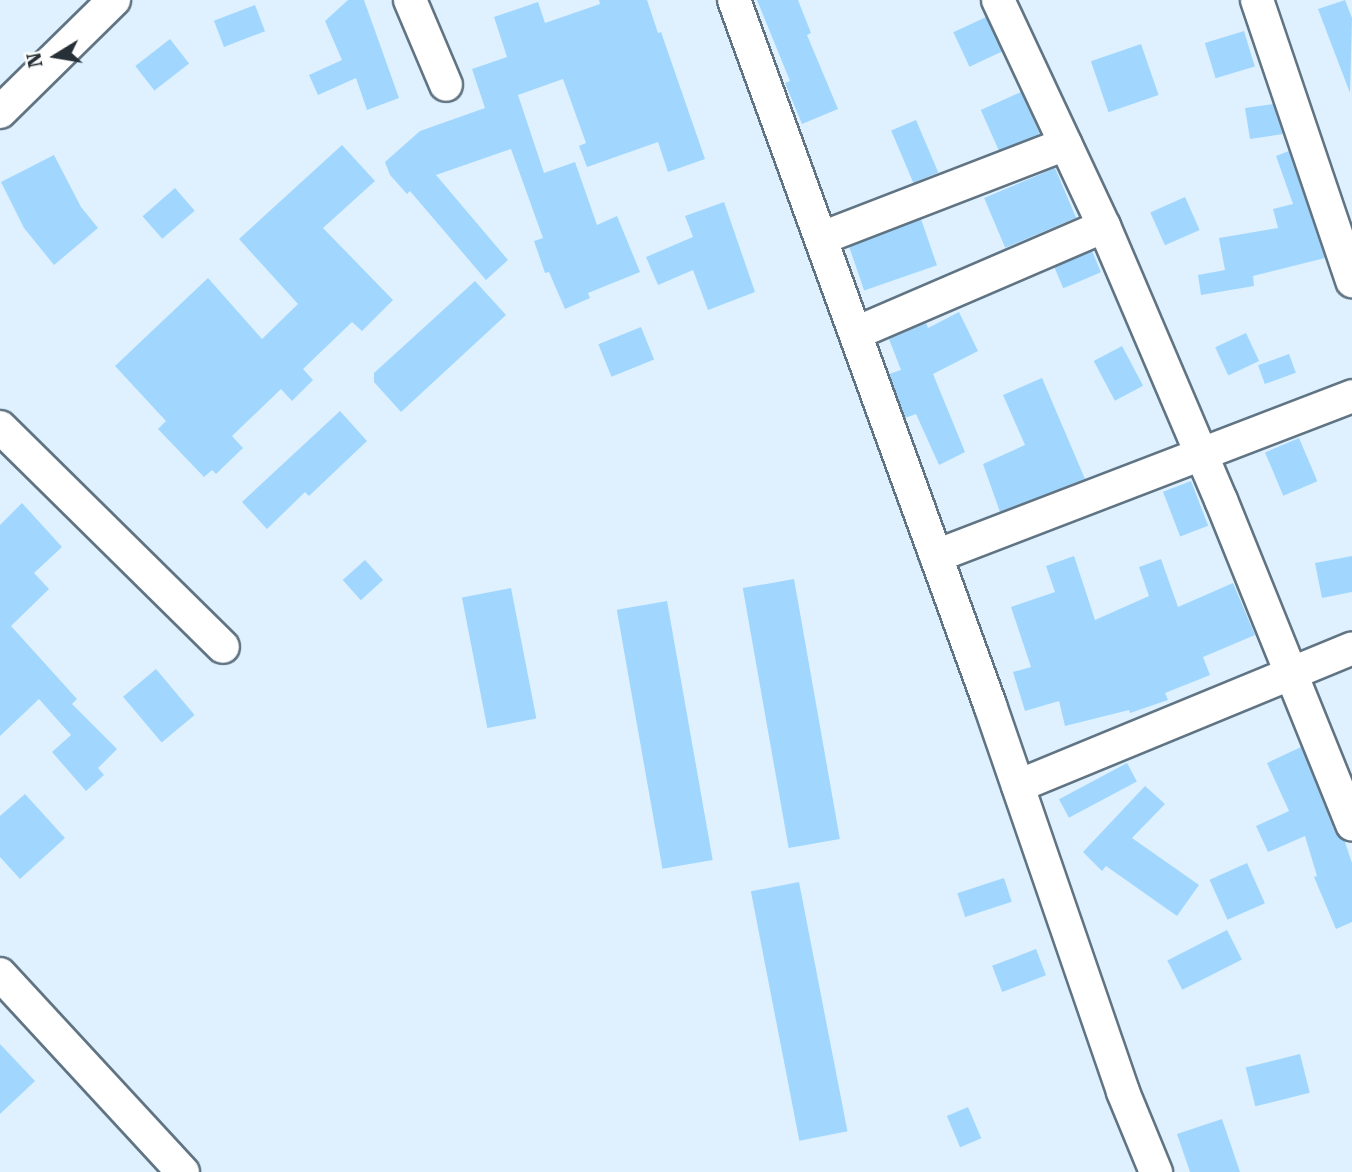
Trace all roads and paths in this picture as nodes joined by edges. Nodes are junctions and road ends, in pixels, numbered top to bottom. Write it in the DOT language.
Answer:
graph roads {
  1 [pos="114,0"];
  2 [pos="410,0"];
  3 [pos="734,0"];
  4 [pos="998,0"];
  5 [pos="1257,0"];
  6 [pos="446,85"];
  7 [pos="0,112"];
  8 [pos="1065,144"];
  9 [pos="1104,226"];
  10 [pos="822,239"];
  11 [pos="1352,281"];
  12 [pos="856,333"];
  13 [pos="1352,396"];
  14 [pos="0,427"];
  15 [pos="1202,455"];
  16 [pos="936,556"];
  17 [pos="223,647"];
  18 [pos="1352,648"];
  19 [pos="1290,672"];
  20 [pos="1018,786"];
  21 [pos="1352,825"];
  22 [pos="0,974"];
  23 [pos="183,1172"];
  24 [pos="1156,1172"];
  1 -- 7 [label="street"];
  2 -- 6 [label="street"];
  3 -- 10 [label="street"];
  4 -- 8 [label="street"];
  5 -- 11 [label="street"];
  8 -- 9 [label="street"];
  8 -- 10 [label="street"];
  9 -- 12 [label="street"];
  9 -- 15 [label="street"];
  10 -- 12 [label="street"];
  12 -- 16 [label="street"];
  13 -- 15 [label="street"];
  14 -- 17 [label="street"];
  15 -- 16 [label="street"];
  15 -- 19 [label="street"];
  16 -- 20 [label="street"];
  18 -- 19 [label="street"];
  19 -- 20 [label="street"];
  19 -- 21 [label="street"];
  20 -- 24 [label="street"];
  22 -- 23 [label="street"];
}
